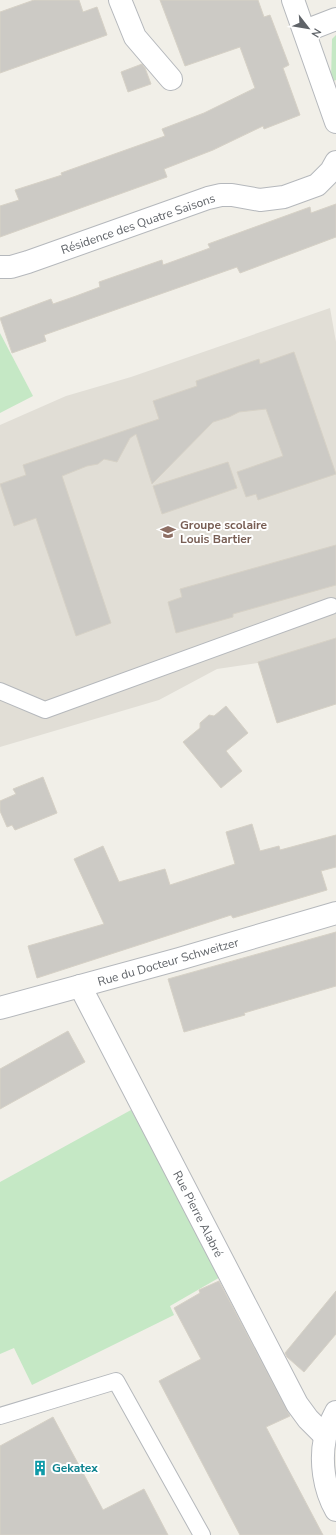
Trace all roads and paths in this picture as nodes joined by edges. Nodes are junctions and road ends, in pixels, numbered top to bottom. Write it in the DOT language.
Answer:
graph roads {
  1 [pos="120,0"];
  2 [pos="293,0"];
  3 [pos="336,19"];
  4 [pos="305,31"];
  5 [pos="171,79"];
  6 [pos="336,122"];
  7 [pos="336,162"];
  8 [pos="0,267"];
  9 [pos="331,606"];
  10 [pos="0,691"];
  11 [pos="336,913"];
  12 [pos="80,986"];
  13 [pos="0,1008"];
  14 [pos="336,1412"];
  15 [pos="0,1416"];
  16 [pos="325,1436"];
  17 [pos="336,1510"];
  18 [pos="202,1535"];
  1 -- 5 [label="street"];
  2 -- 4 [label="street"];
  3 -- 4 [label="street"];
  4 -- 6 [label="street"];
  7 -- 8 [label="street, Résidence des Quatre Saisons"];
  9 -- 10 [label="lane"];
  11 -- 12 [label="street, Rue du Docteur Schweitzer"];
  12 -- 13 [label="street, Rue du Docteur Schweitzer"];
  12 -- 16 [label="street, Rue Pierre Alabré"];
  14 -- 16 [label="street"];
  15 -- 18 [label="lane"];
  16 -- 17 [label="street"];
}
